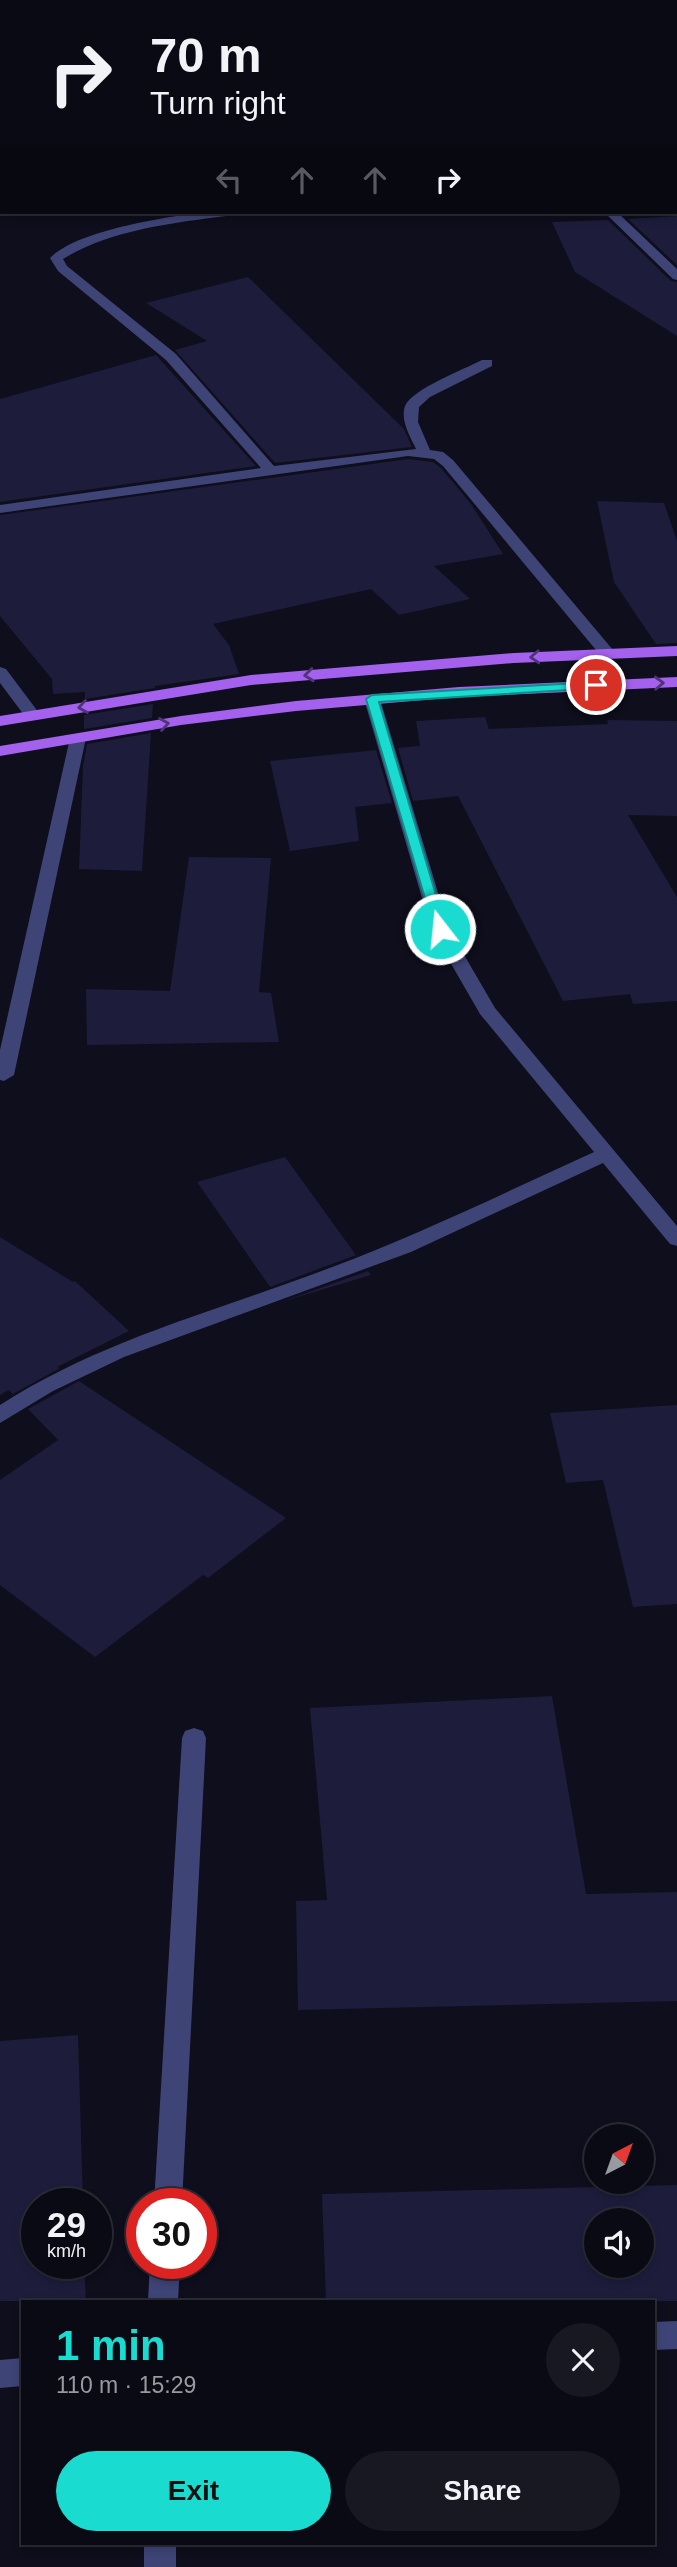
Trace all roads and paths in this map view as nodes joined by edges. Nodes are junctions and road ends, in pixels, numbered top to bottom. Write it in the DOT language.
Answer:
graph roads {
  1 [pos="210,214"];
  2 [pos="612,214"];
  3 [pos="677,276"];
  4 [pos="487,363"];
  5 [pos="424,452"];
  6 [pos="270,470"];
  7 [pos="0,509"];
  8 [pos="677,651"];
  9 [pos="607,653"];
  10 [pos="0,672"];
  11 [pos="677,682"];
  12 [pos="372,699"];
  13 [pos="33,716"];
  14 [pos="0,721"];
  15 [pos="78,738"];
  16 [pos="0,751"];
  17 [pos="4,1075"];
  18 [pos="606,1154"];
  19 [pos="677,1239"];
  20 [pos="0,1415"];
  21 [pos="194,1738"];
  22 [pos="169,2188"];
  23 [pos="164,2279"];
  24 [pos="163,2300"];
  25 [pos="677,2335"];
  26 [pos="655,2336"];
  27 [pos="21,2372"];
  28 [pos="0,2374"];
  29 [pos="160,2545"];
  30 [pos="160,2567"];
  1 -- 6 [label="street"];
  2 -- 3 [label="street"];
  4 -- 5 [label="street"];
  5 -- 6 [label="street"];
  5 -- 9 [label="street"];
  6 -- 7 [label="street"];
  8 -- 9 [label="main road"];
  9 -- 13 [label="main road, one-way"];
  10 -- 13 [label="street"];
  12 -- 11 [label="main road, one-way"];
  15 -- 12 [label="main road, one-way"];
  12 -- 18 [label="street"];
  13 -- 14 [label="main road"];
  15 -- 16 [label="main road"];
  15 -- 17 [label="street"];
  18 -- 19 [label="street"];
  18 -- 20 [label="street"];
  21 -- 22 [label="street"];
  23 -- 24 [label="street"];
  25 -- 26 [label="street"];
  27 -- 28 [label="street"];
  29 -- 30 [label="street"];
}
